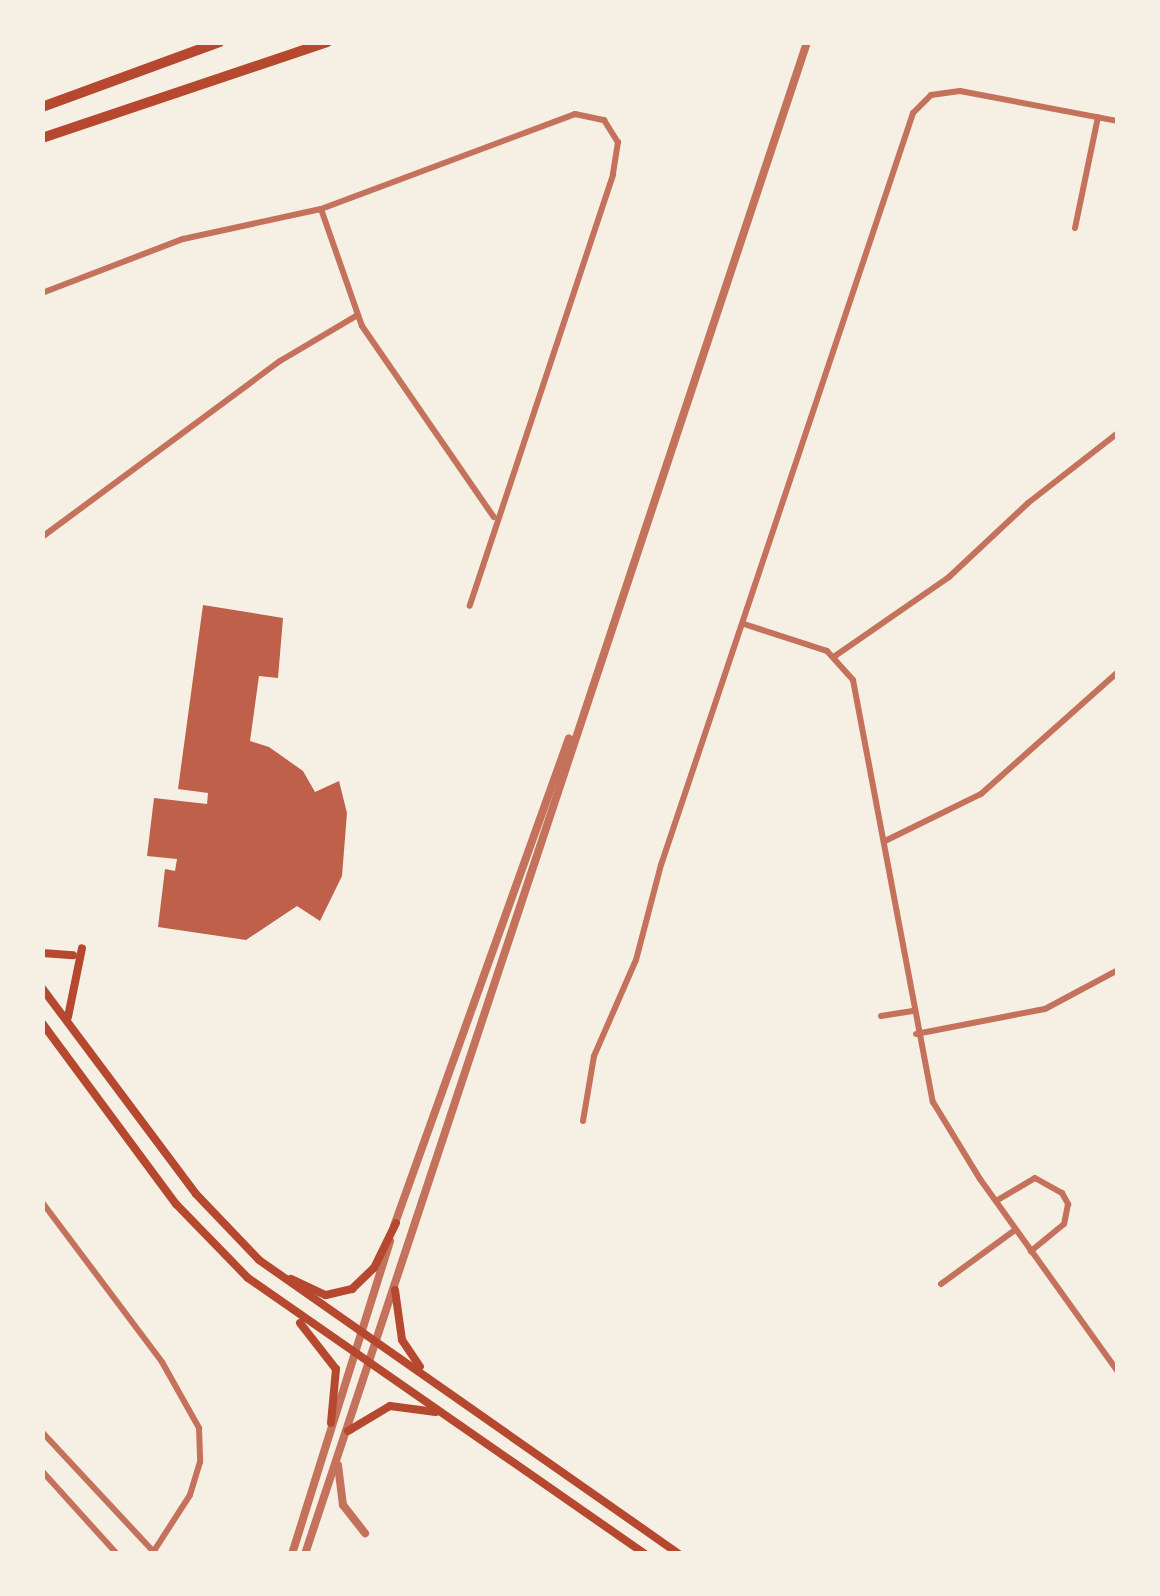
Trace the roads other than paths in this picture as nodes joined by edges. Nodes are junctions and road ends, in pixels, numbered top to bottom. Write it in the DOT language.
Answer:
graph roads {
  1 [pos="220,42"];
  2 [pos="327,42"];
  3 [pos="807,42"];
  4 [pos="42,107"];
  5 [pos="1097,117"];
  6 [pos="1118,121"];
  7 [pos="42,138"];
  8 [pos="321,209"];
  9 [pos="1075,228"];
  10 [pos="42,293"];
  11 [pos="356,316"];
  12 [pos="1118,433"];
  13 [pos="495,519"];
  14 [pos="42,537"];
  15 [pos="470,606"];
  16 [pos="744,624"];
  17 [pos="835,656"];
  18 [pos="1118,672"];
  19 [pos="582,711"];
  20 [pos="884,841"];
  21 [pos="82,948"];
  22 [pos="42,952"];
  23 [pos="73,955"];
  24 [pos="1118,970"];
  25 [pos="42,988"];
  26 [pos="913,1011"];
  27 [pos="881,1016"];
  28 [pos="69,1022"];
  29 [pos="42,1023"];
  30 [pos="916,1034"];
  31 [pos="583,1121"];
  32 [pos="996,1201"];
  33 [pos="42,1202"];
  34 [pos="396,1223"];
  35 [pos="1015,1230"];
  36 [pos="1030,1251"];
  37 [pos="259,1260"];
  38 [pos="941,1284"];
  39 [pos="395,1290"];
  40 [pos="283,1307"];
  41 [pos="362,1333"];
  42 [pos="378,1342"];
  43 [pos="356,1354"];
  44 [pos="371,1364"];
  45 [pos="1118,1372"];
  46 [pos="429,1377"];
  47 [pos="443,1414"];
  48 [pos="331,1423"];
  49 [pos="348,1431"];
  50 [pos="42,1432"];
  51 [pos="338,1457"];
  52 [pos="42,1471"];
  53 [pos="365,1533"];
  54 [pos="154,1553"];
  55 [pos="117,1554"];
  56 [pos="292,1554"];
  57 [pos="305,1554"];
  58 [pos="644,1554"];
  59 [pos="679,1554"];
  1 -- 4 [label="highway"];
  2 -- 7 [label="highway"];
  3 -- 19 [label="street"];
  5 -- 6 [label="street"];
  5 -- 9 [label="street"];
  5 -- 16 [label="street"];
  8 -- 10 [label="street"];
  8 -- 11 [label="street"];
  8 -- 13 [label="street"];
  11 -- 13 [label="street"];
  11 -- 14 [label="street"];
  12 -- 17 [label="street"];
  13 -- 15 [label="street"];
  16 -- 17 [label="street"];
  16 -- 31 [label="street"];
  17 -- 20 [label="street"];
  18 -- 20 [label="street"];
  19 -- 34 [label="street"];
  19 -- 39 [label="street"];
  20 -- 26 [label="street"];
  21 -- 28 [label="main road"];
  22 -- 23 [label="main road"];
  24 -- 30 [label="street"];
  25 -- 28 [label="main road"];
  26 -- 27 [label="street"];
  26 -- 30 [label="street"];
  28 -- 37 [label="main road"];
  29 -- 40 [label="main road"];
  30 -- 32 [label="street"];
  32 -- 35 [label="street"];
  32 -- 36 [label="street"];
  33 -- 54 [label="street"];
  34 -- 37 [label="main road"];
  34 -- 41 [label="street"];
  35 -- 36 [label="street"];
  35 -- 38 [label="street"];
  36 -- 45 [label="street"];
  37 -- 41 [label="main road"];
  39 -- 42 [label="street"];
  39 -- 46 [label="main road"];
  40 -- 43 [label="main road"];
  40 -- 48 [label="main road"];
  41 -- 42 [label="main road"];
  41 -- 43 [label="street"];
  42 -- 44 [label="street"];
  42 -- 46 [label="main road"];
  43 -- 44 [label="main road"];
  43 -- 48 [label="street"];
  44 -- 47 [label="main road"];
  44 -- 49 [label="street"];
  46 -- 59 [label="main road"];
  47 -- 49 [label="main road"];
  47 -- 58 [label="main road"];
  48 -- 56 [label="street"];
  49 -- 51 [label="street"];
  50 -- 54 [label="street"];
  51 -- 53 [label="street"];
  51 -- 57 [label="street"];
  52 -- 55 [label="street"];
}
